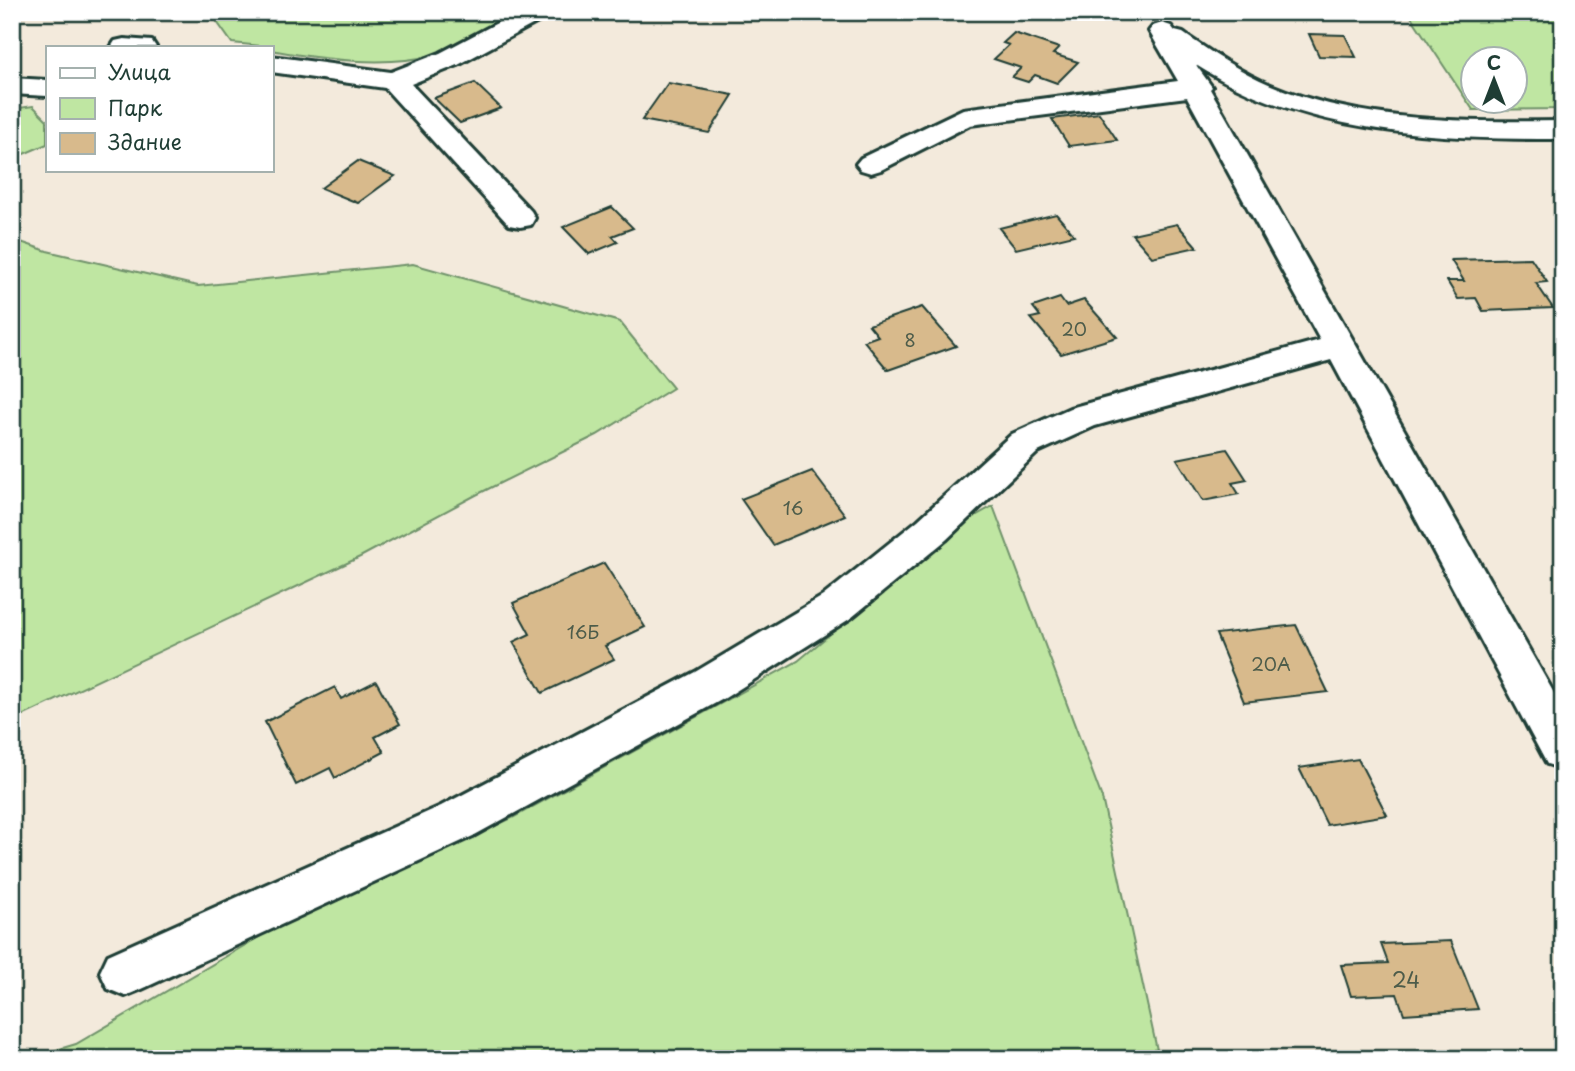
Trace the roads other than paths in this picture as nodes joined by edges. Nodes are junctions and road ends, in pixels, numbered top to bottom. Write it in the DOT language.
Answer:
graph roads {
  1 [pos="538,12"];
  2 [pos="1153,22"];
  3 [pos="273,64"];
  4 [pos="394,81"];
  5 [pos="1198,87"];
  6 [pos="1563,130"];
  7 [pos="871,164"];
  8 [pos="520,218"];
  9 [pos="1339,346"];
  10 [pos="1563,750"];
  11 [pos="125,972"];
  1 -- 4 [label="street"];
  2 -- 5 [label="street"];
  2 -- 6 [label="street"];
  3 -- 4 [label="street"];
  4 -- 8 [label="street"];
  5 -- 7 [label="street"];
  5 -- 9 [label="street"];
  9 -- 10 [label="street"];
  9 -- 11 [label="street"];
}
